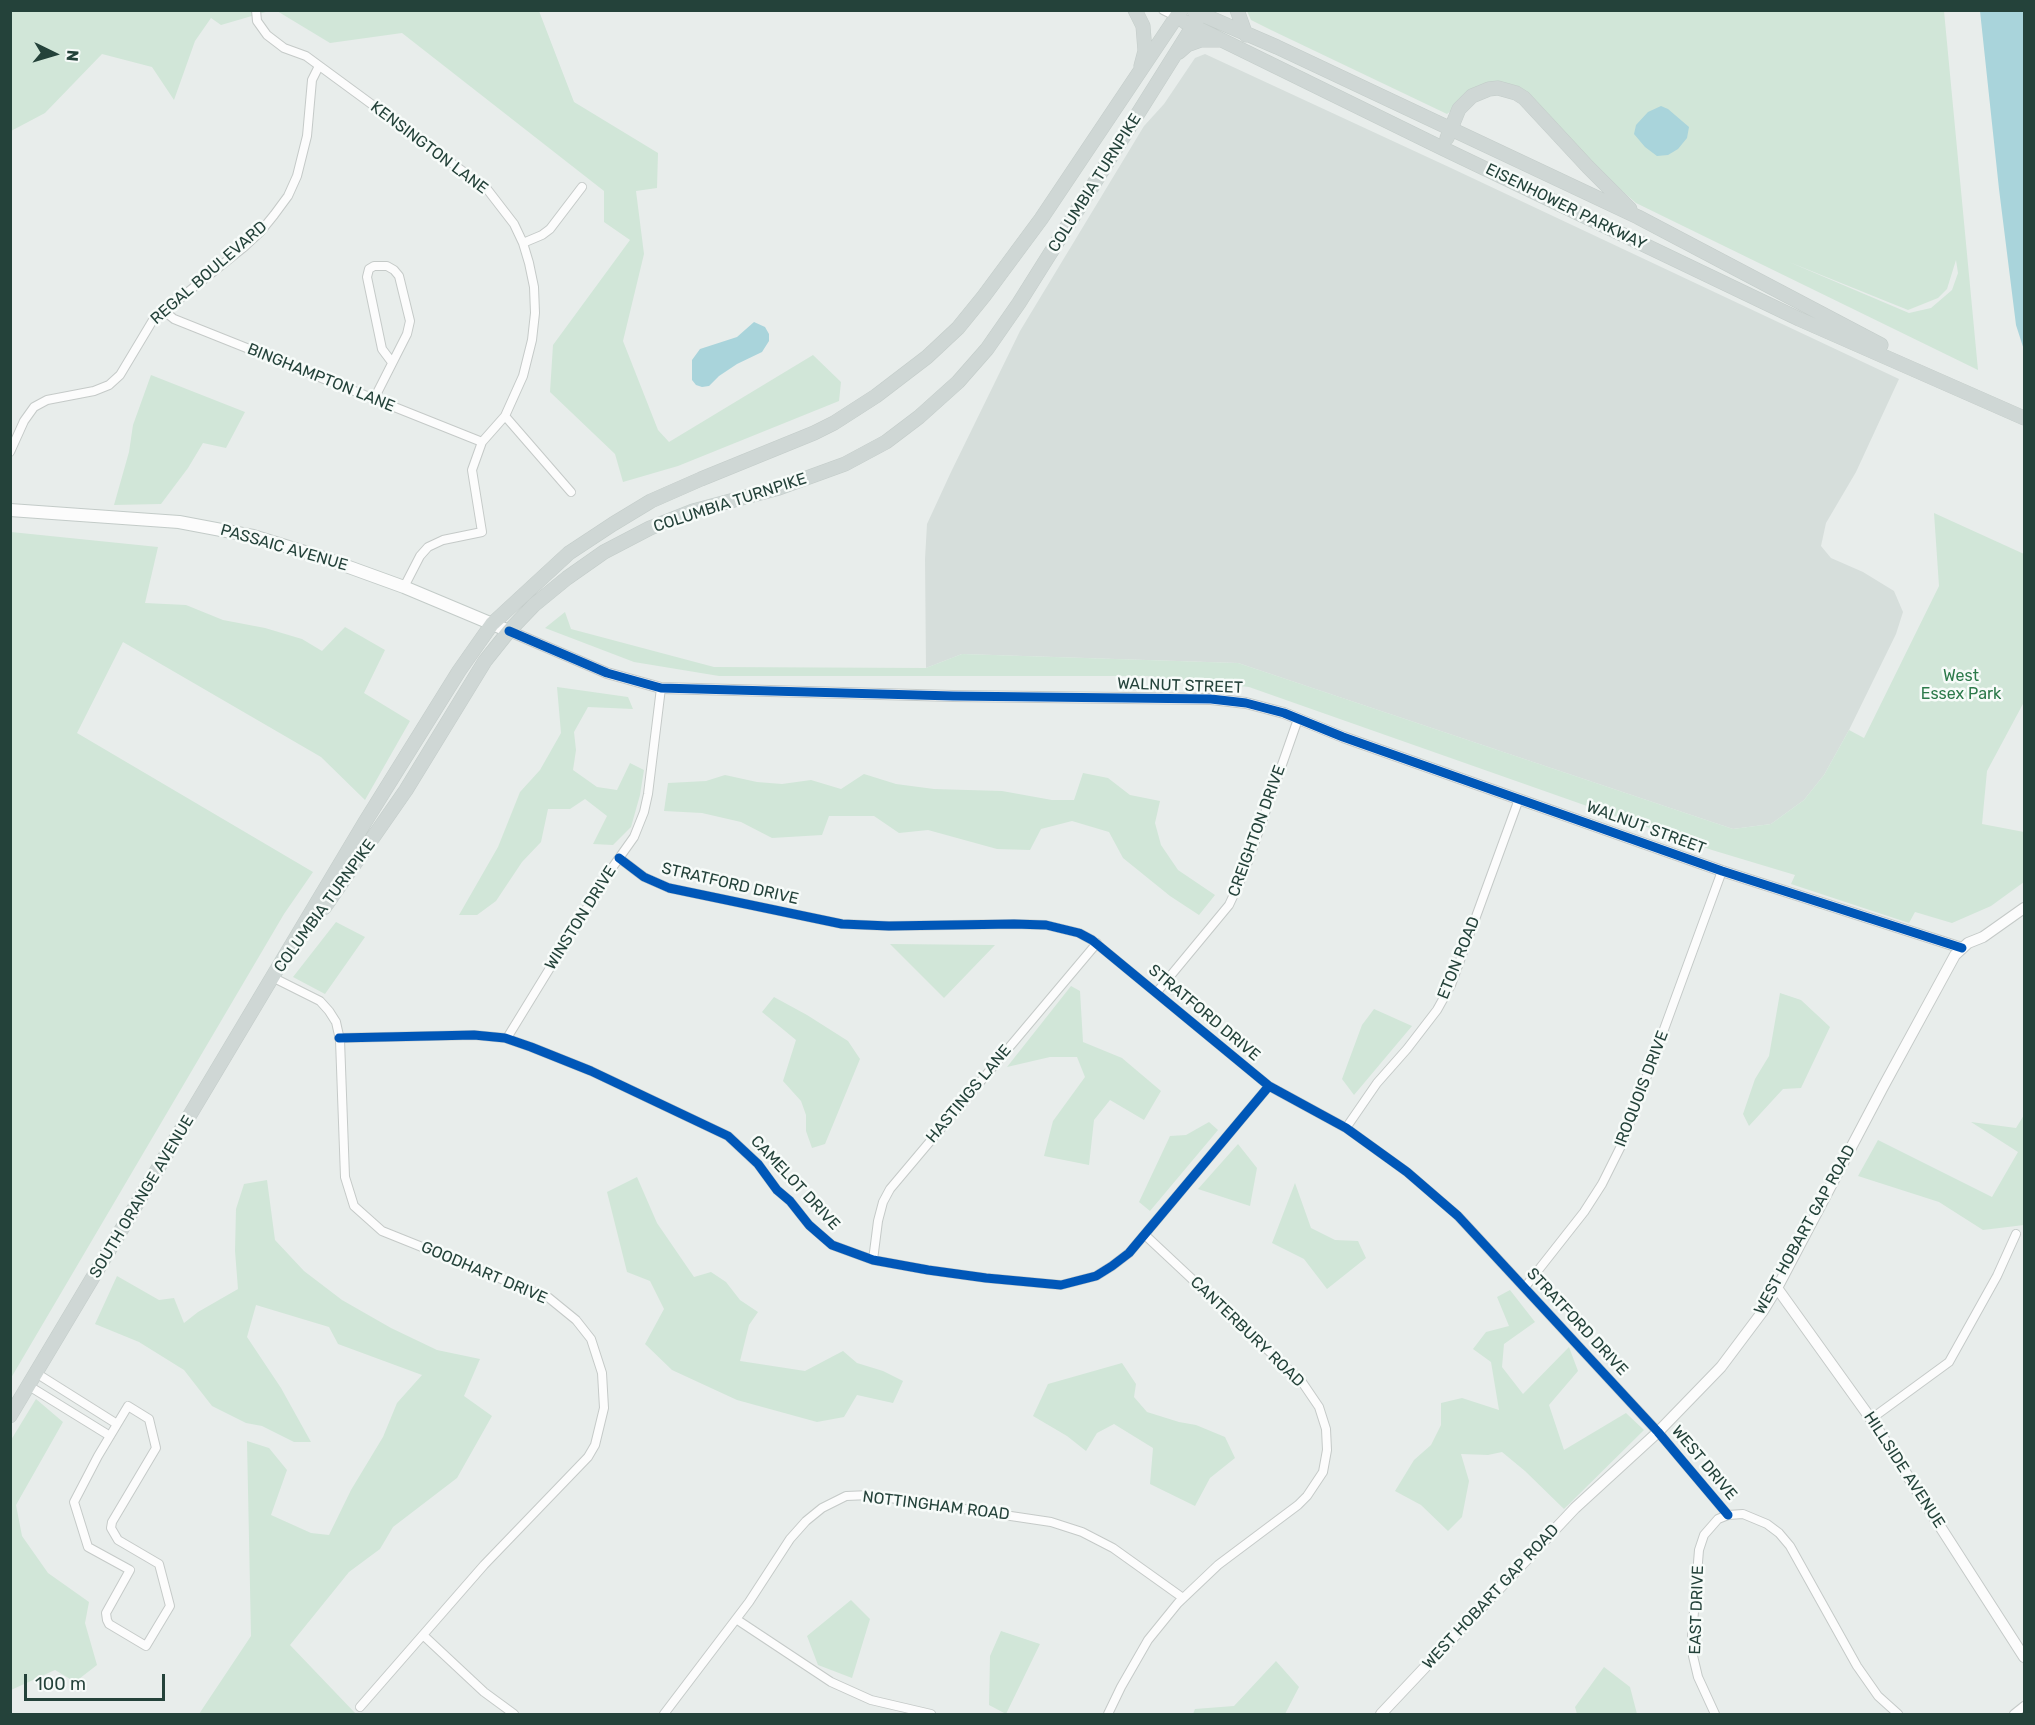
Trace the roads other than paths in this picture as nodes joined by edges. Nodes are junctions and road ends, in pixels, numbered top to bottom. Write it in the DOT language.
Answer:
graph roads {
  1 [pos="256,10"];
  2 [pos="1135,10"];
  3 [pos="1163,10"];
  4 [pos="1237,10"];
  5 [pos="1179,14"];
  6 [pos="1197,15"];
  7 [pos="1246,35"];
  8 [pos="1222,40"];
  9 [pos="1173,58"];
  10 [pos="320,66"];
  11 [pos="1140,74"];
  12 [pos="1449,129"];
  13 [pos="1444,149"];
  14 [pos="582,187"];
  15 [pos="1638,217"];
  16 [pos="523,243"];
  17 [pos="164,310"];
  18 [pos="391,362"];
  19 [pos="1959,387"];
  20 [pos="374,399"];
  21 [pos="505,417"];
  22 [pos="2025,418"];
  23 [pos="482,442"];
  24 [pos="10,452"];
  25 [pos="571,492"];
  26 [pos="10,510"];
  27 [pos="405,587"];
  28 [pos="492,624"];
  29 [pos="509,631"];
  30 [pos="661,688"];
  31 [pos="1298,719"];
  32 [pos="1519,799"];
  33 [pos="619,858"];
  34 [pos="1722,871"];
  35 [pos="2025,908"];
  36 [pos="1097,944"];
  37 [pos="1962,948"];
  38 [pos="274,978"];
  39 [pos="1157,992"];
  40 [pos="339,1038"];
  41 [pos="507,1038"];
  42 [pos="1269,1086"];
  43 [pos="1346,1128"];
  44 [pos="2016,1234"];
  45 [pos="1145,1235"];
  46 [pos="873,1260"];
  47 [pos="1525,1287"];
  48 [pos="1777,1288"];
  49 [pos="36,1373"];
  50 [pos="29,1386"];
  51 [pos="10,1416"];
  52 [pos="1871,1419"];
  53 [pos="117,1424"];
  54 [pos="1658,1432"];
  55 [pos="110,1436"];
  56 [pos="1728,1515"];
  57 [pos="1183,1598"];
  58 [pos="736,1619"];
  59 [pos="423,1635"];
  60 [pos="2025,1657"];
  61 [pos="2025,1706"];
  62 [pos="360,1707"];
  63 [pos="514,1714"];
  64 [pos="664,1714"];
  65 [pos="931,1714"];
  66 [pos="1108,1714"];
  67 [pos="1381,1714"];
  68 [pos="1715,1714"];
  69 [pos="1898,1714"];
  70 [pos="2014,1714"];
  1 -- 10 [label="street, KENSINGTON LANE"];
  2 -- 11 [label="main road"];
  3 -- 5 [label="street"];
  4 -- 7 [label="main road"];
  5 -- 6 [label="main road, EISENHOWER PARKWAY"];
  5 -- 11 [label="main road, COLUMBIA TURNPIKE"];
  6 -- 7 [label="main road, EISENHOWER PARKWAY"];
  6 -- 8 [label="main road, EISENHOWER PARKWAY"];
  6 -- 9 [label="main road, COLUMBIA TURNPIKE"];
  7 -- 12 [label="main road, EISENHOWER PARKWAY"];
  8 -- 9 [label="main road"];
  8 -- 13 [label="main road, EISENHOWER PARKWAY"];
  9 -- 29 [label="main road, COLUMBIA TURNPIKE"];
  10 -- 16 [label="street, KENSINGTON LANE"];
  10 -- 17 [label="street, REGAL BOULEVARD"];
  11 -- 28 [label="main road, COLUMBIA TURNPIKE"];
  12 -- 13 [label="main road"];
  12 -- 15 [label="main road, EISENHOWER PARKWAY"];
  12 -- 15 [label="main road"];
  13 -- 19 [label="main road, EISENHOWER PARKWAY"];
  14 -- 16 [label="street"];
  15 -- 19 [label="main road, EISENHOWER PARKWAY"];
  16 -- 21 [label="street, KENSINGTON LANE"];
  17 -- 20 [label="street, BINGHAMPTON LANE"];
  17 -- 24 [label="street, REGAL BOULEVARD"];
  18 -- 18 [label="street"];
  18 -- 20 [label="street"];
  19 -- 22 [label="main road, EISENHOWER PARKWAY"];
  20 -- 23 [label="street, BINGHAMPTON LANE"];
  21 -- 23 [label="street, KENSINGTON LANE"];
  21 -- 25 [label="street"];
  23 -- 27 [label="street, KENSINGTON LANE"];
  26 -- 27 [label="main road, PASSAIC AVENUE"];
  27 -- 28 [label="main road, PASSAIC AVENUE"];
  28 -- 29 [label="main road, PASSAIC AVENUE"];
  28 -- 38 [label="main road, COLUMBIA TURNPIKE"];
  29 -- 30 [label="street, WALNUT STREET"];
  29 -- 38 [label="main road, COLUMBIA TURNPIKE"];
  30 -- 31 [label="street, WALNUT STREET"];
  30 -- 33 [label="street, WINSTON DRIVE"];
  31 -- 32 [label="street, WALNUT STREET"];
  31 -- 39 [label="street, CREIGHTON DRIVE"];
  32 -- 34 [label="street, WALNUT STREET"];
  32 -- 43 [label="street, ETON ROAD"];
  33 -- 36 [label="street, STRATFORD DRIVE"];
  33 -- 41 [label="street, WINSTON DRIVE"];
  34 -- 37 [label="street, WALNUT STREET"];
  34 -- 47 [label="street, IROQUOIS DRIVE"];
  35 -- 37 [label="street"];
  36 -- 39 [label="street, STRATFORD DRIVE"];
  36 -- 46 [label="street, HASTINGS LANE"];
  37 -- 48 [label="street, WEST HOBART GAP ROAD"];
  38 -- 40 [label="street, GOODHART DRIVE"];
  38 -- 49 [label="main road, SOUTH ORANGE AVENUE"];
  39 -- 42 [label="street, STRATFORD DRIVE"];
  40 -- 41 [label="street, CAMELOT DRIVE"];
  40 -- 59 [label="street, GOODHART DRIVE"];
  41 -- 46 [label="street, CAMELOT DRIVE"];
  42 -- 43 [label="street, STRATFORD DRIVE"];
  42 -- 45 [label="street, CAMELOT DRIVE"];
  43 -- 47 [label="street, STRATFORD DRIVE"];
  44 -- 52 [label="street"];
  45 -- 46 [label="street, CAMELOT DRIVE"];
  45 -- 57 [label="street, CANTERBURY ROAD"];
  47 -- 54 [label="street, STRATFORD DRIVE"];
  48 -- 52 [label="street, HILLSIDE AVENUE"];
  48 -- 54 [label="street, WEST HOBART GAP ROAD"];
  49 -- 50 [label="main road, SOUTH ORANGE AVENUE"];
  49 -- 53 [label="street"];
  50 -- 51 [label="main road, SOUTH ORANGE AVENUE"];
  50 -- 55 [label="street"];
  52 -- 60 [label="street, HILLSIDE AVENUE"];
  53 -- 55 [label="street"];
  53 -- 55 [label="street"];
  54 -- 56 [label="street, WEST DRIVE"];
  54 -- 67 [label="street, WEST HOBART GAP ROAD"];
  56 -- 68 [label="street, EAST DRIVE"];
  56 -- 69 [label="street, WEST DRIVE"];
  57 -- 58 [label="street, NOTTINGHAM ROAD"];
  57 -- 66 [label="street, CANTERBURY ROAD"];
  58 -- 64 [label="street, NOTTINGHAM ROAD"];
  58 -- 65 [label="street"];
  59 -- 62 [label="street, GOODHART DRIVE"];
  59 -- 63 [label="street"];
  61 -- 70 [label="street"];
}
